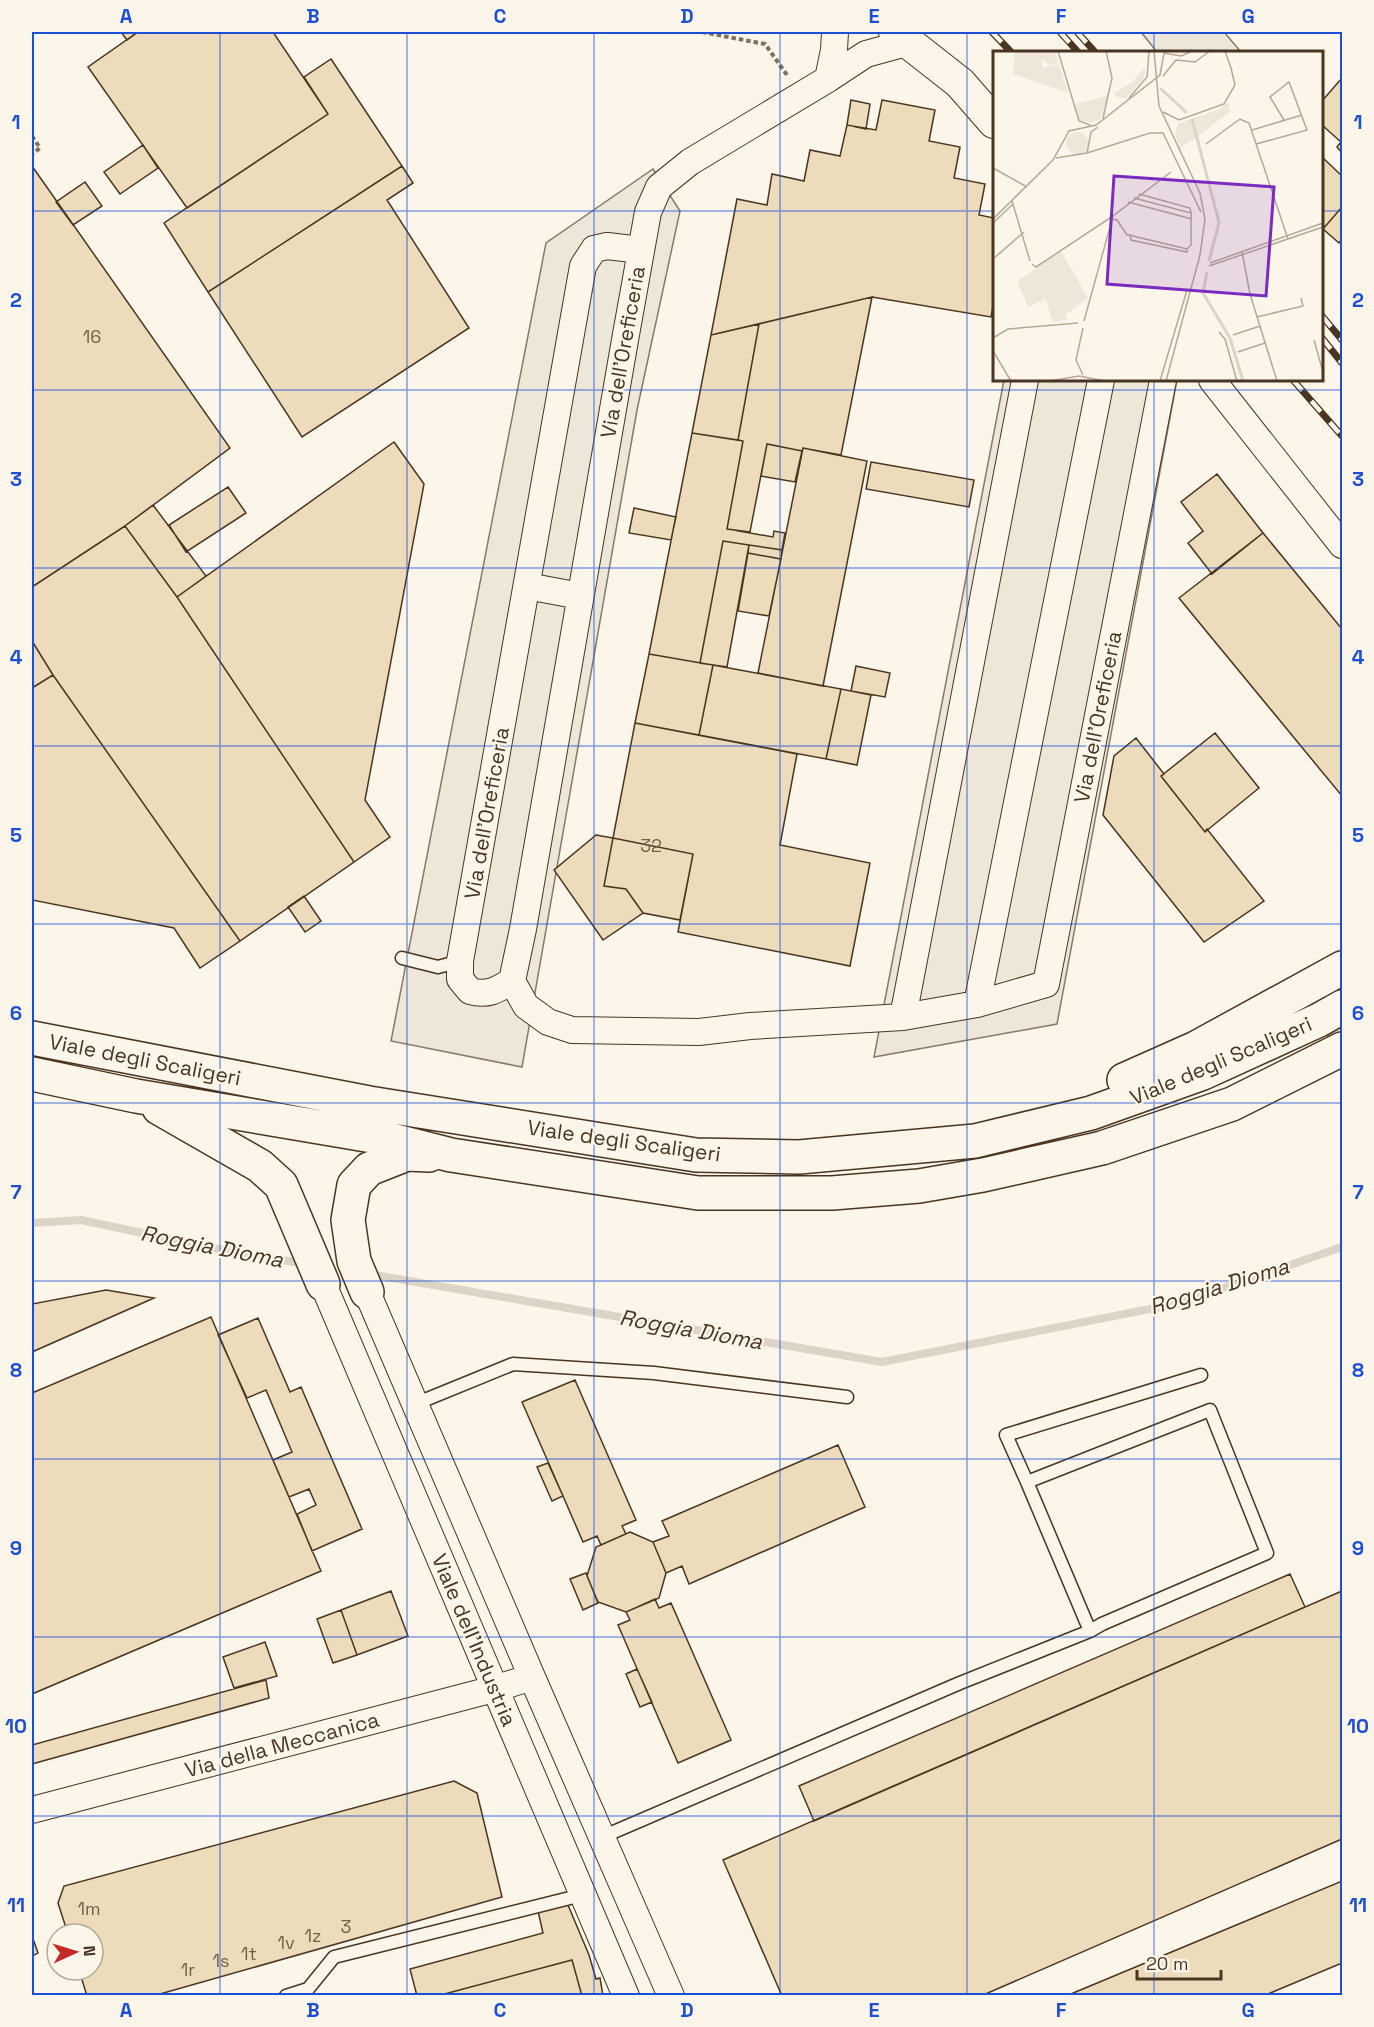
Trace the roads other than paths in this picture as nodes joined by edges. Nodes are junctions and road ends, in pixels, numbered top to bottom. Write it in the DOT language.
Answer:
graph roads {
  1 [pos="835,32"];
  2 [pos="903,37"];
  3 [pos="828,80"];
  4 [pos="993,121"];
  5 [pos="641,250"];
  6 [pos="1025,381"];
  7 [pos="1101,381"];
  8 [pos="1163,381"];
  9 [pos="1213,381"];
  10 [pos="1342,545"];
  11 [pos="527,586"];
  12 [pos="580,596"];
  13 [pos="402,958"];
  14 [pos="460,961"];
  15 [pos="1342,968"];
  16 [pos="512,981"];
  17 [pos="977,1004"];
  18 [pos="1342,1007"];
  19 [pos="903,1017"];
  20 [pos="35,1039"];
  21 [pos="1342,1049"];
  22 [pos="33,1075"];
  23 [pos="136,1096"];
  24 [pos="905,1149"];
  25 [pos="451,1155"];
  26 [pos="323,1284"];
  27 [pos="367,1292"];
  28 [pos="1201,1375"];
  29 [pos="847,1397"];
  30 [pos="415,1404"];
  31 [pos="1027,1482"];
  32 [pos="1090,1631"];
  33 [pos="532,1677"];
  34 [pos="494,1689"];
  35 [pos="32,1810"];
  36 [pos="602,1837"];
  37 [pos="582,1894"];
  38 [pos="286,1995"];
  39 [pos="626,1995"];
  40 [pos="671,1995"];
  1 -- 3 [label="street"];
  2 -- 3 [label="street, Via dell'Oreficeria"];
  2 -- 4 [label="street, Via dell'Oreficeria"];
  3 -- 5 [label="street, Via dell'Oreficeria"];
  5 -- 11 [label="street, Via dell'Oreficeria"];
  5 -- 12 [label="street, Via dell'Oreficeria"];
  6 -- 19 [label="street"];
  7 -- 17 [label="street"];
  8 -- 17 [label="street, Via dell'Oreficeria"];
  9 -- 10 [label="street"];
  11 -- 12 [label="street"];
  11 -- 14 [label="street, Via dell'Oreficeria"];
  12 -- 16 [label="street, Via dell'Oreficeria"];
  13 -- 14 [label="lane"];
  14 -- 16 [label="street, Via dell'Oreficeria"];
  15 -- 24 [label="highway"];
  16 -- 19 [label="street, Via dell'Oreficeria"];
  17 -- 19 [label="street, Via dell'Oreficeria"];
  18 -- 24 [label="highway, Viale degli Scaligeri"];
  20 -- 24 [label="highway, Viale degli Scaligeri"];
  21 -- 25 [label="highway, Viale degli Scaligeri"];
  22 -- 23 [label="highway, Viale degli Scaligeri"];
  23 -- 25 [label="highway, Viale degli Scaligeri"];
  23 -- 26 [label="highway"];
  25 -- 27 [label="highway"];
  26 -- 34 [label="street, Viale dell'Industria"];
  27 -- 30 [label="street, Viale dell'Industria"];
  28 -- 31 [label="lane"];
  29 -- 30 [label="lane"];
  30 -- 33 [label="street, Viale dell'Industria"];
  31 -- 32 [label="lane"];
  31 -- 32 [label="lane"];
  32 -- 36 [label="lane"];
  33 -- 34 [label="street, Via della Meccanica"];
  33 -- 36 [label="street, Viale dell'Industria"];
  34 -- 35 [label="street, Via della Meccanica"];
  34 -- 37 [label="street, Viale dell'Industria"];
  36 -- 40 [label="street, Viale dell'Industria"];
  37 -- 38 [label="lane"];
  37 -- 39 [label="street, Viale dell'Industria"];
}
